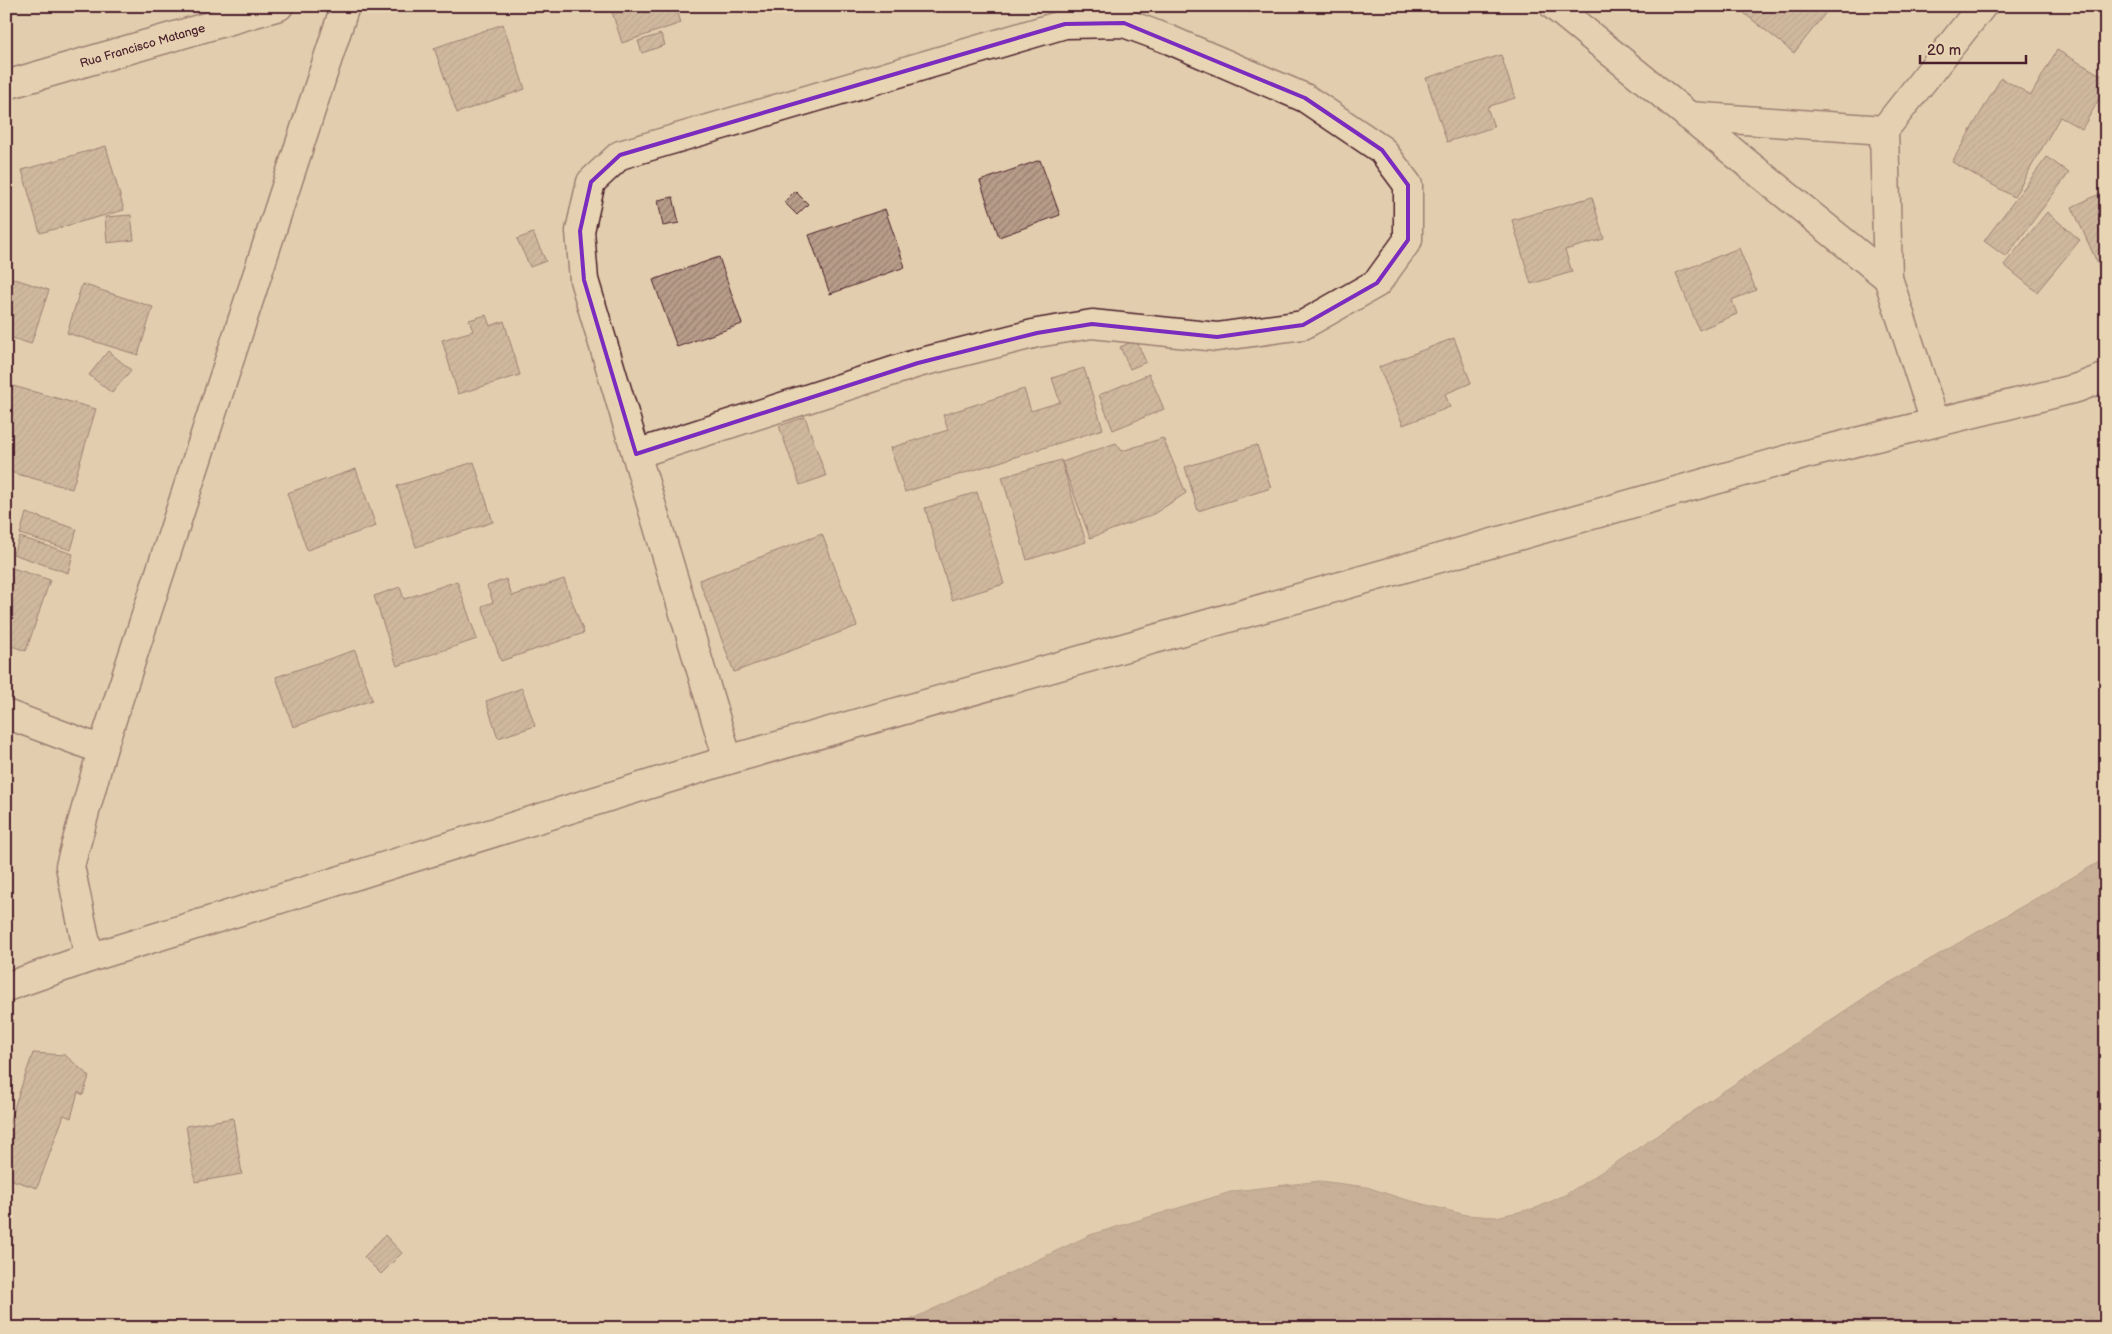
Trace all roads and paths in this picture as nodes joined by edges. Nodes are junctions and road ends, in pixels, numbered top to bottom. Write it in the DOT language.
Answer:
graph roads {
  1 [pos="279,6"];
  2 [pos="344,6"];
  3 [pos="1554,6"];
  4 [pos="1982,6"];
  5 [pos="6,85"];
  6 [pos="1689,116"];
  7 [pos="1884,130"];
  8 [pos="1888,278"];
  9 [pos="2106,377"];
  10 [pos="1935,422"];
  11 [pos="636,454"];
  12 [pos="6,714"];
  13 [pos="102,750"];
  14 [pos="728,760"];
  15 [pos="89,958"];
  16 [pos="6,987"];
  1 -- 5 [label="street, Rua Francisco Matange"];
  2 -- 13 [label="street"];
  3 -- 6 [label="street"];
  4 -- 7 [label="street"];
  6 -- 7 [label="street"];
  6 -- 8 [label="street"];
  7 -- 8 [label="street"];
  8 -- 10 [label="street"];
  9 -- 10 [label="street"];
  10 -- 14 [label="street"];
  11 -- 11 [label="street"];
  11 -- 14 [label="street"];
  12 -- 13 [label="street"];
  13 -- 15 [label="street"];
  14 -- 15 [label="street"];
  15 -- 16 [label="street"];
}
